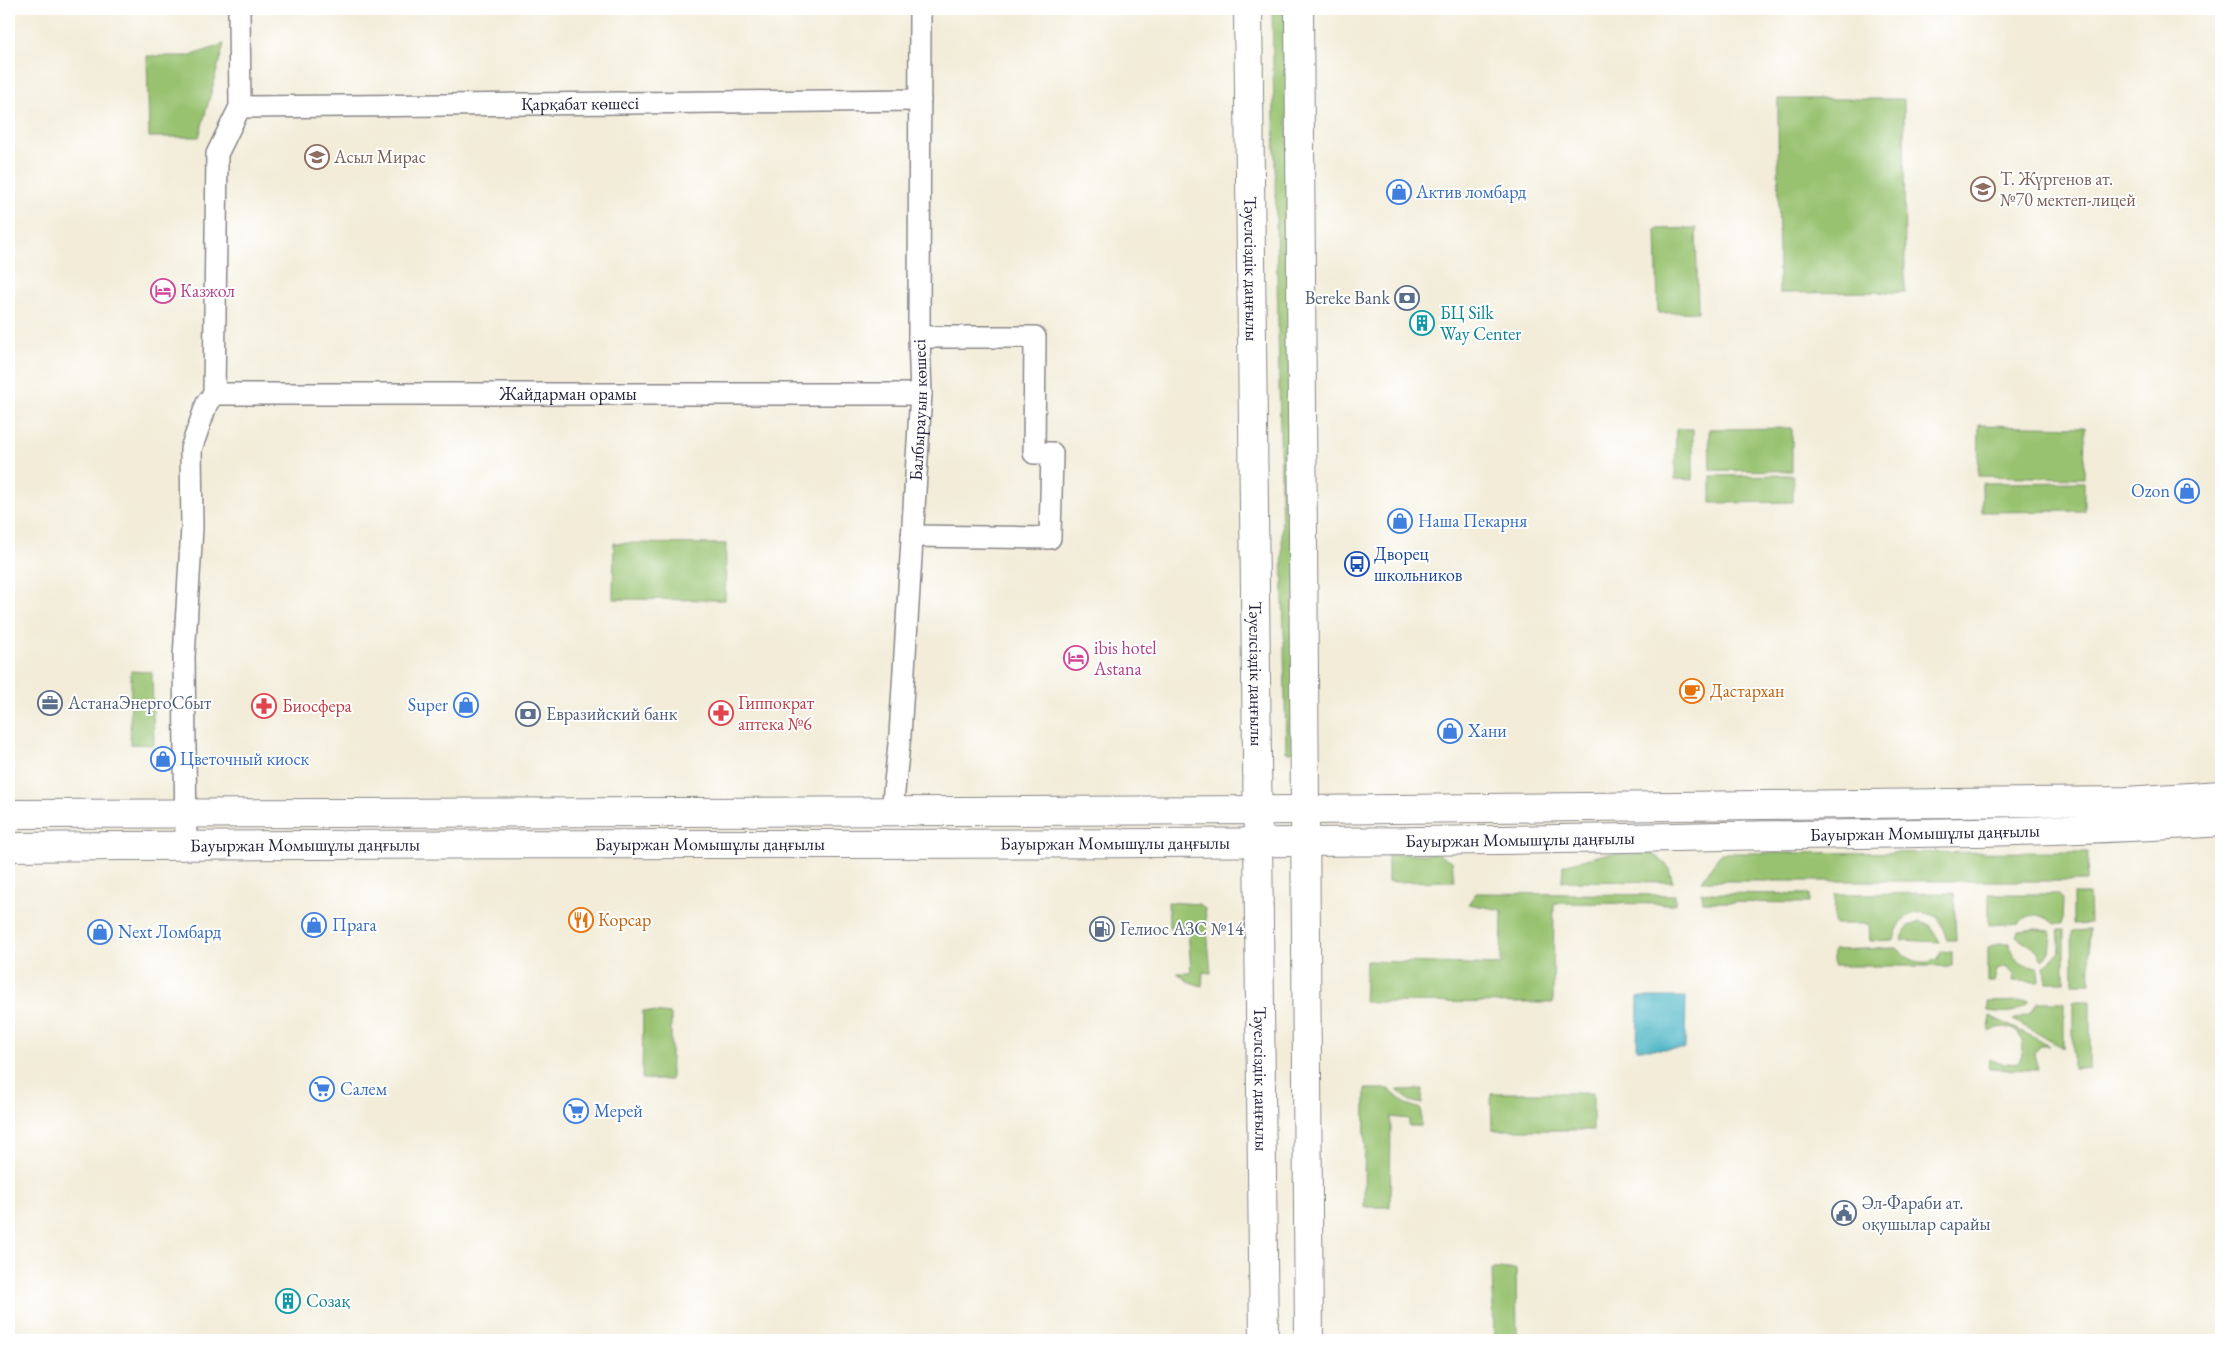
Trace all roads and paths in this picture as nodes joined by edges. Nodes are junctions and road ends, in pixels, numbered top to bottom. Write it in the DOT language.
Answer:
graph roads {
  1 [pos="239,9"];
  2 [pos="920,9"];
  3 [pos="1248,9"];
  4 [pos="1299,9"];
  5 [pos="920,100"];
  6 [pos="240,107"];
  7 [pos="919,337"];
  8 [pos="214,394"];
  9 [pos="921,394"];
  10 [pos="912,536"];
  11 [pos="2221,795"];
  12 [pos="1258,809"];
  13 [pos="892,810"];
  14 [pos="1306,810"];
  15 [pos="185,813"];
  16 [pos="9,814"];
  17 [pos="2221,822"];
  18 [pos="1258,842"];
  19 [pos="1306,842"];
  20 [pos="186,844"];
  21 [pos="9,847"];
  22 [pos="1264,1340"];
  23 [pos="1309,1340"];
  1 -- 6 [label="street"];
  2 -- 5 [label="street, Балбырауын көшесі"];
  3 -- 12 [label="main road, Тәуелсіздік даңғылы"];
  4 -- 14 [label="main road"];
  5 -- 6 [label="street, Қарқабат көшесі"];
  5 -- 7 [label="street, Балбырауын көшесі"];
  6 -- 8 [label="street"];
  7 -- 9 [label="street, Балбырауын көшесі"];
  7 -- 10 [label="street"];
  8 -- 9 [label="street, Жайдарман орамы"];
  8 -- 15 [label="street"];
  9 -- 10 [label="street, Балбырауын көшесі"];
  10 -- 13 [label="street, Балбырауын көшесі"];
  11 -- 14 [label="main road, Бауыржан Момышұлы даңғылы"];
  12 -- 13 [label="main road, Бауыржан Момышұлы даңғылы"];
  12 -- 14 [label="main road, Бауыржан Момышұлы даңғылы"];
  12 -- 18 [label="main road, Тәуелсіздік даңғылы"];
  13 -- 15 [label="main road, Бауыржан Момышұлы даңғылы"];
  14 -- 19 [label="main road"];
  15 -- 16 [label="main road, Бауыржан Момышұлы даңғылы"];
  15 -- 20 [label="street"];
  17 -- 19 [label="main road, Бауыржан Момышұлы даңғылы"];
  18 -- 19 [label="main road, Бауыржан Момышұлы даңғылы"];
  18 -- 20 [label="main road, Бауыржан Момышұлы даңғылы"];
  18 -- 22 [label="main road, Тәуелсіздік даңғылы"];
  19 -- 23 [label="main road"];
  20 -- 21 [label="main road, Бауыржан Момышұлы даңғылы"];
}
